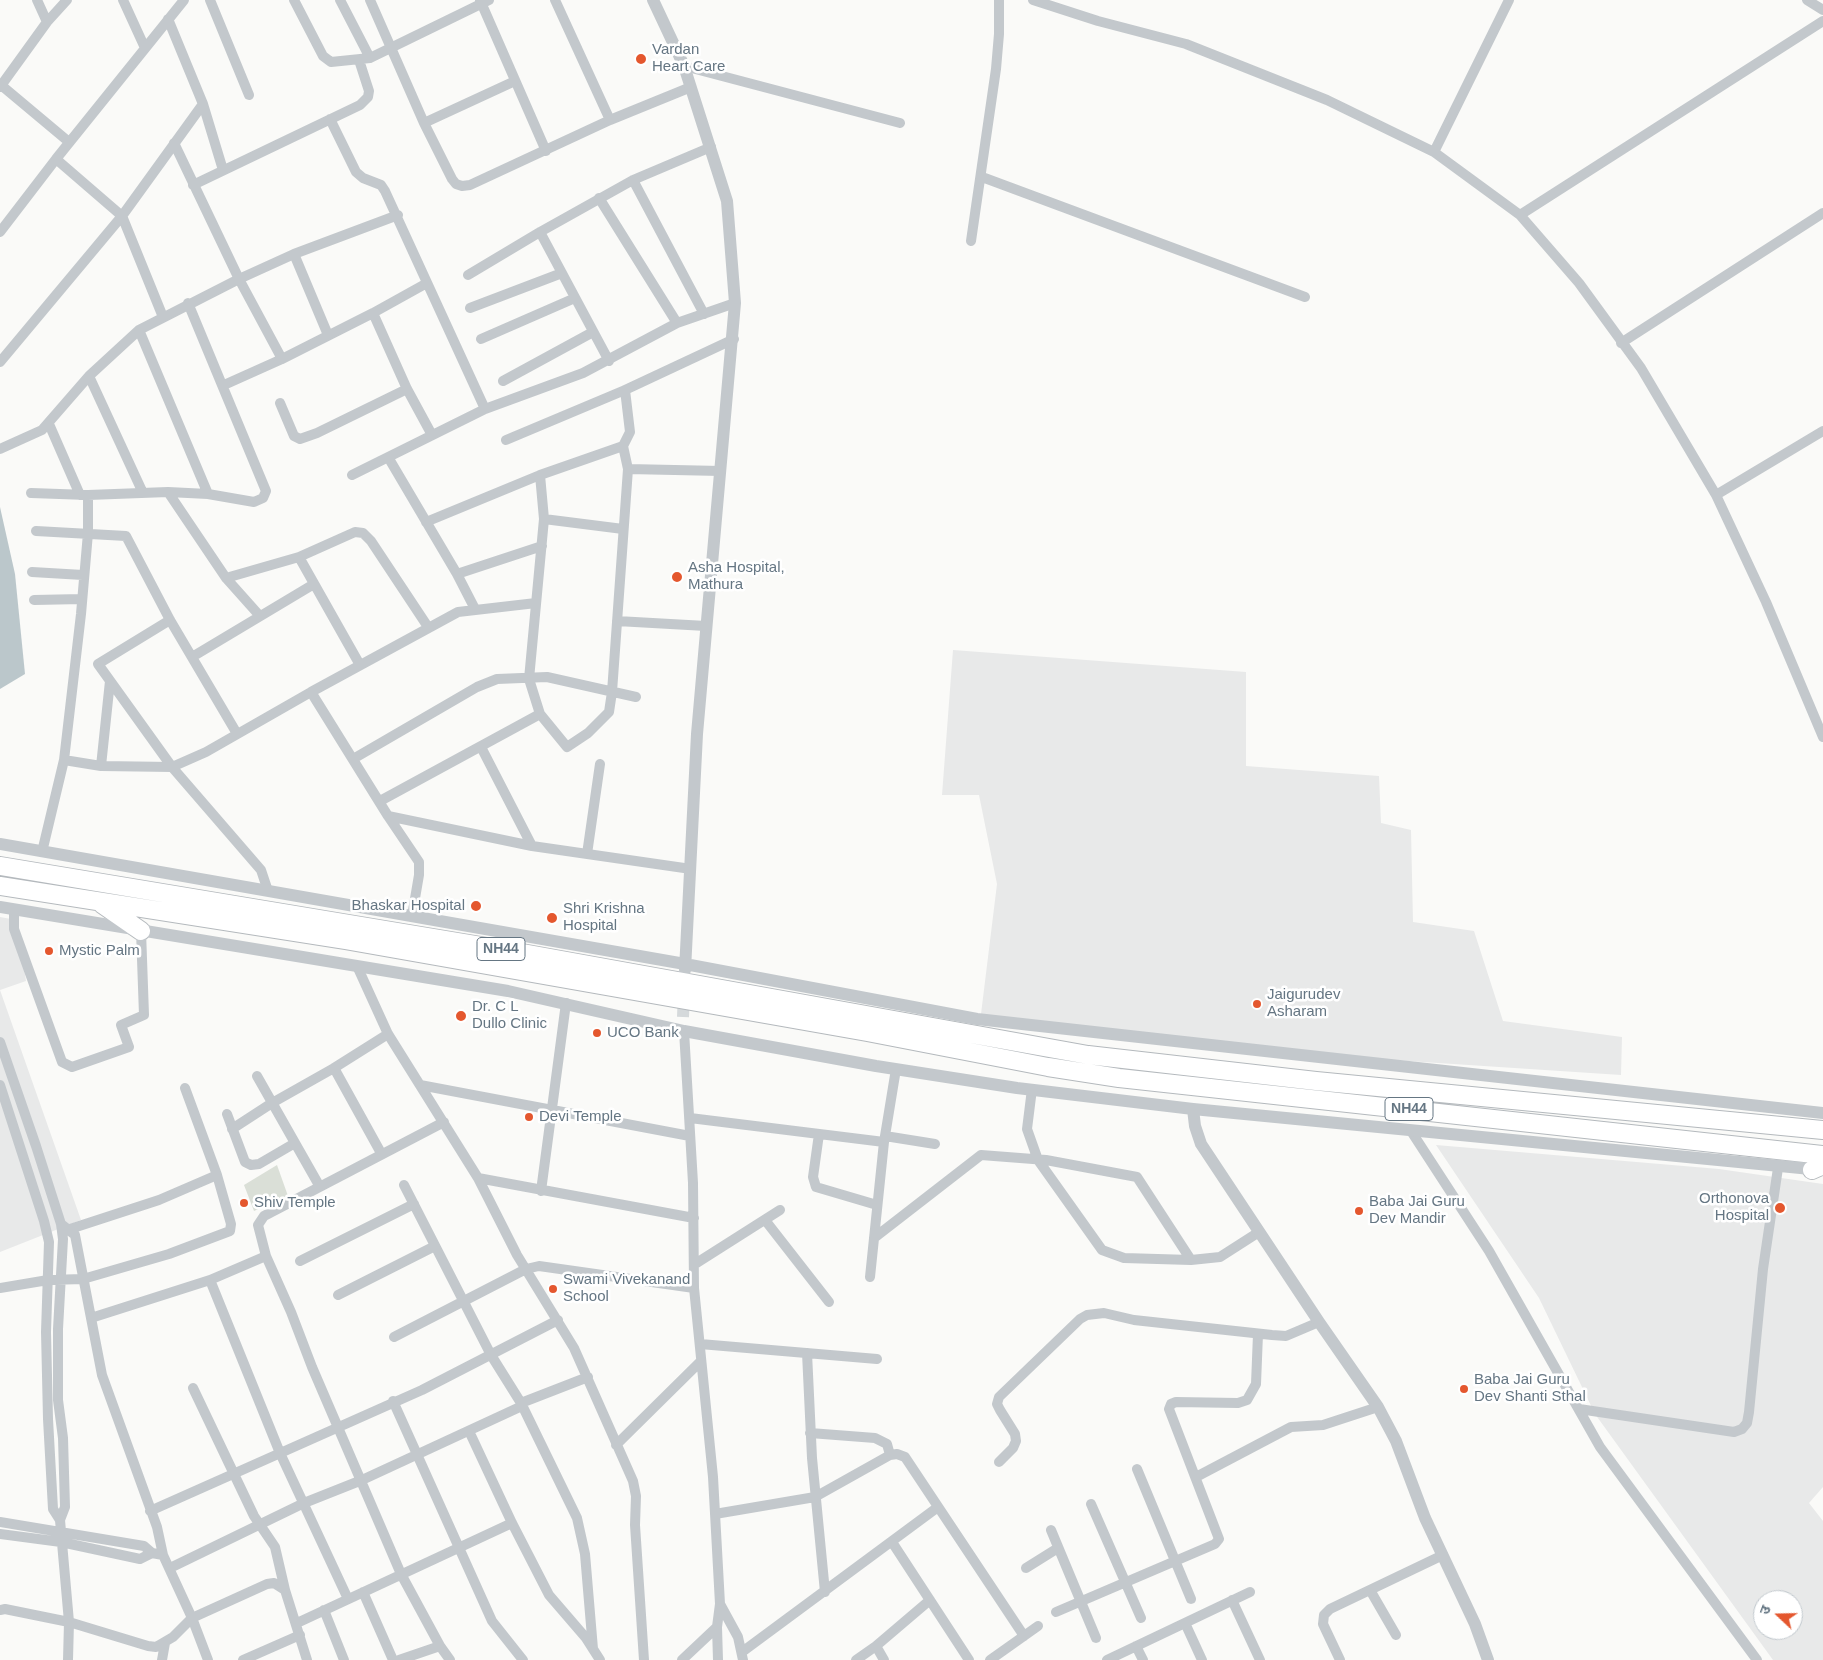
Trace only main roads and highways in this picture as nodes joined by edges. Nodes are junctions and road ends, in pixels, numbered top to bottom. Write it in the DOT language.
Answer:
graph roads {
  1 [pos="0,866"];
  2 [pos="0,886"];
  3 [pos="98,902"];
  4 [pos="141,931"];
  5 [pos="1823,1130"];
  6 [pos="1823,1155"];
  1 -- 5 [label="highway, NH44"];
  2 -- 3 [label="highway, NH44"];
  3 -- 4 [label="highway"];
  3 -- 6 [label="highway, NH44"];
}
